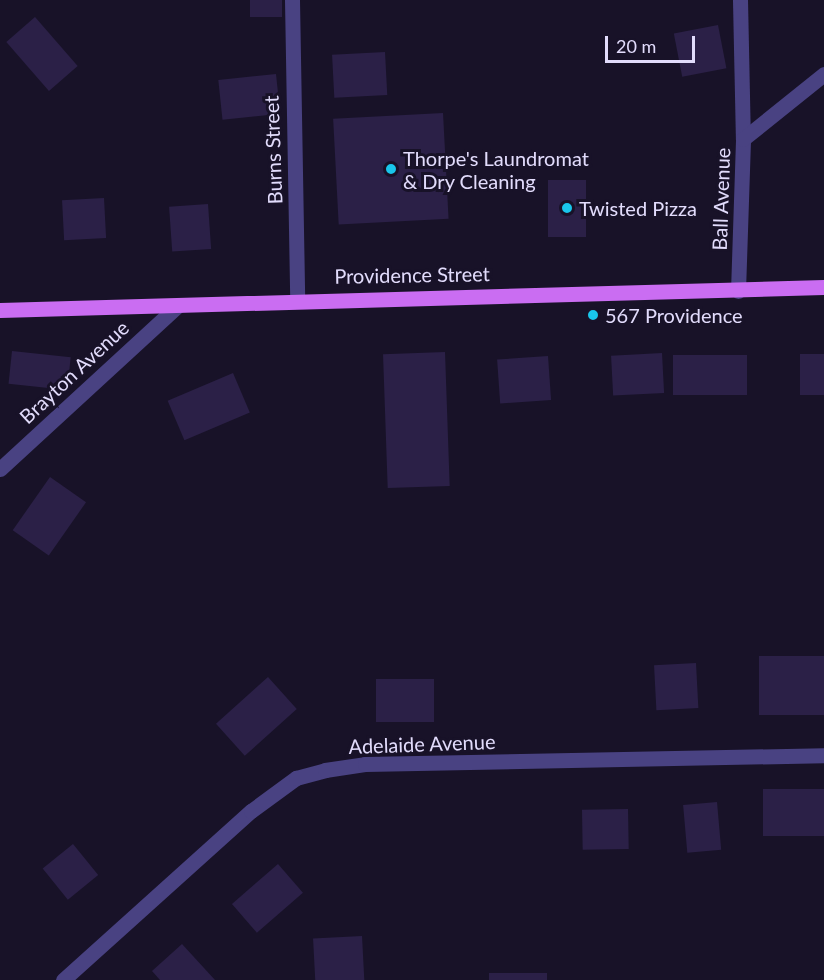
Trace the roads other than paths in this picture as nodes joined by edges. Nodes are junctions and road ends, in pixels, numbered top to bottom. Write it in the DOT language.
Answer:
graph roads {
  1 [pos="292,0"];
  2 [pos="740,0"];
  3 [pos="824,74"];
  4 [pos="743,139"];
  5 [pos="824,287"];
  6 [pos="738,291"];
  7 [pos="297,299"];
  8 [pos="177,306"];
  9 [pos="0,310"];
  10 [pos="0,469"];
  11 [pos="824,756"];
  12 [pos="63,980"];
  1 -- 7 [label="street, Burns Street"];
  2 -- 4 [label="street"];
  3 -- 4 [label="street, Ball Avenue"];
  4 -- 6 [label="street, Ball Avenue"];
  5 -- 6 [label="main road, Providence Street"];
  6 -- 7 [label="main road, Providence Street"];
  7 -- 8 [label="main road, Providence Street"];
  8 -- 9 [label="main road, Providence Street"];
  8 -- 10 [label="street, Brayton Avenue"];
  11 -- 12 [label="street, Adelaide Avenue"];
}
